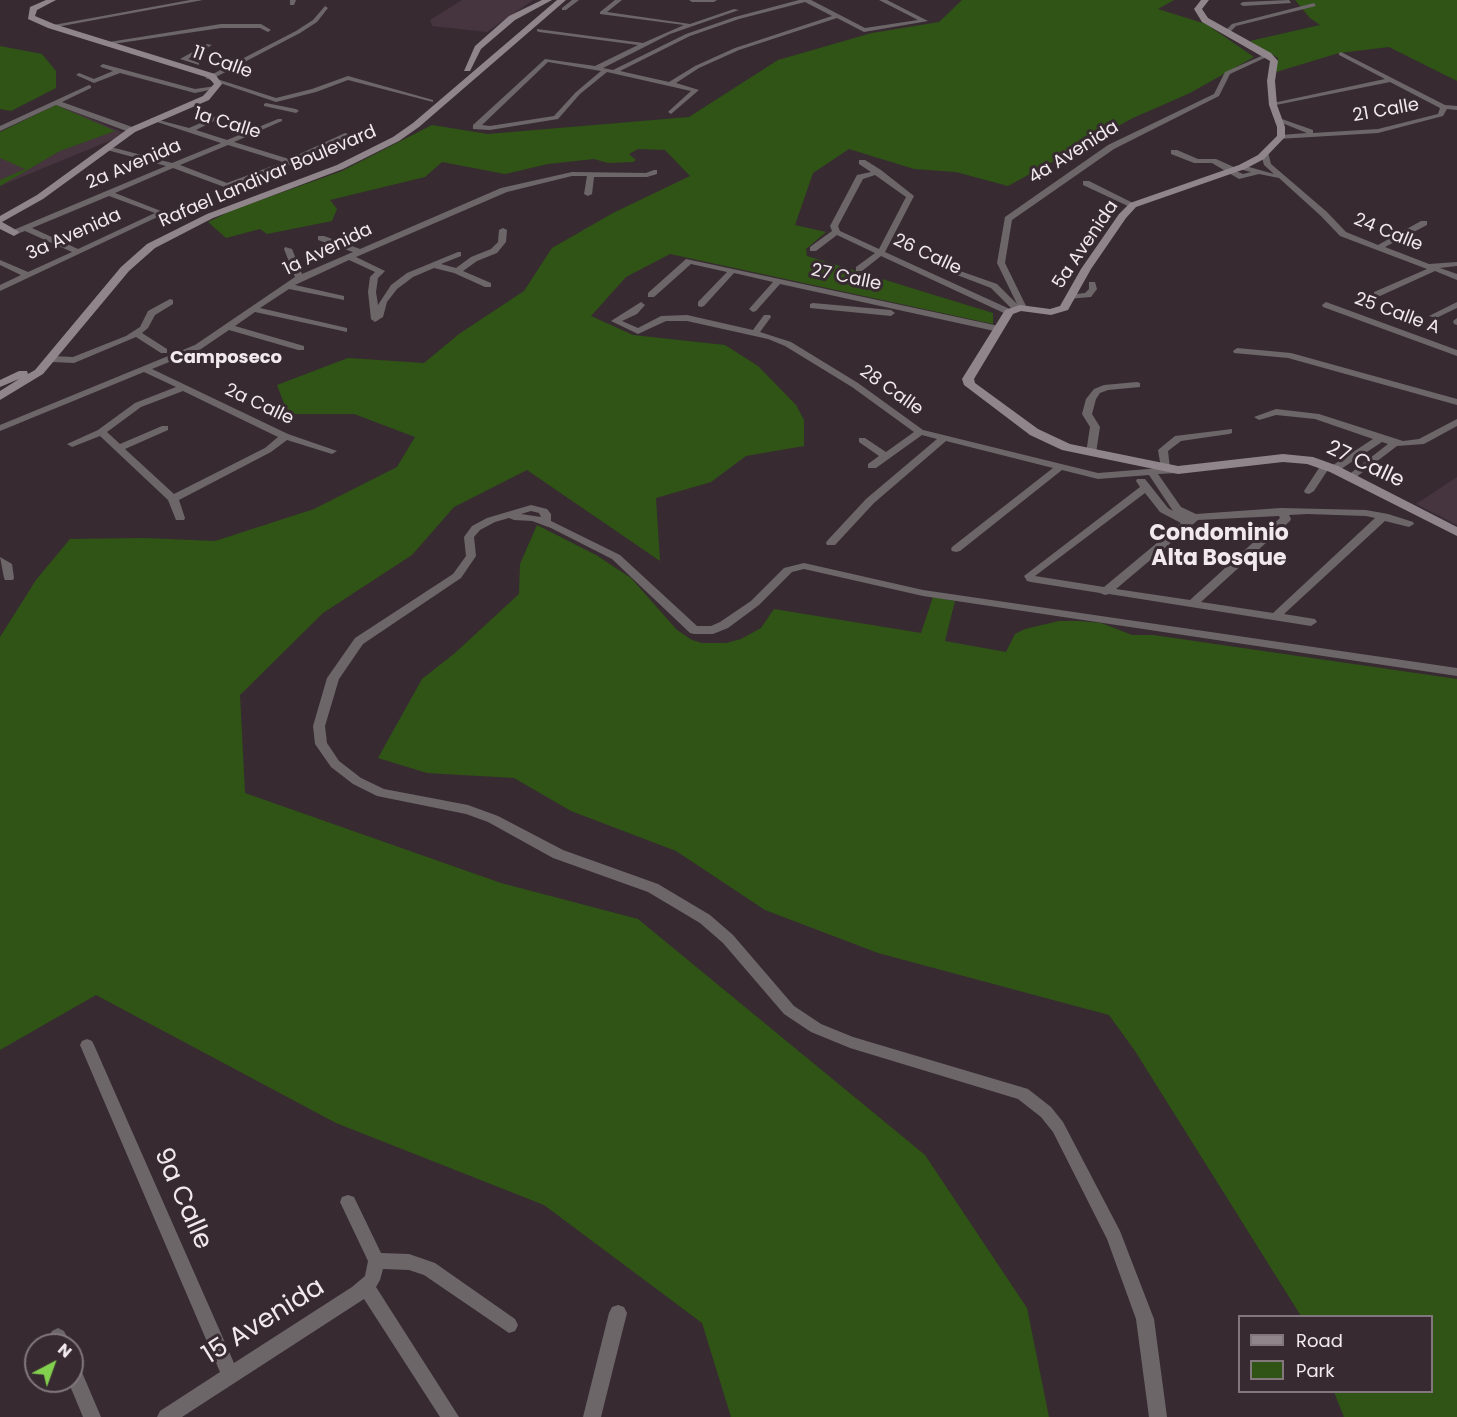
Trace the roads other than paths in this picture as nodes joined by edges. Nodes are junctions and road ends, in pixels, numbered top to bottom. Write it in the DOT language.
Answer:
graph roads {
  1 [pos="52,0"];
  2 [pos="200,0"];
  3 [pos="548,0"];
  4 [pos="553,0"];
  5 [pos="567,0"];
  6 [pos="576,0"];
  7 [pos="619,0"];
  8 [pos="692,0"];
  9 [pos="714,0"];
  10 [pos="775,0"];
  11 [pos="806,0"];
  12 [pos="882,0"];
  13 [pos="1205,0"];
  14 [pos="1242,2"];
  15 [pos="1289,2"];
  16 [pos="563,4"];
  17 [pos="1314,5"];
  18 [pos="325,8"];
  19 [pos="1274,15"];
  20 [pos="838,16"];
  21 [pos="689,24"];
  22 [pos="51,26"];
  23 [pos="268,30"];
  24 [pos="537,32"];
  25 [pos="1227,33"];
  26 [pos="106,43"];
  27 [pos="209,45"];
  28 [pos="639,46"];
  29 [pos="515,50"];
  30 [pos="487,52"];
  31 [pos="1341,54"];
  32 [pos="1268,55"];
  33 [pos="103,66"];
  34 [pos="188,68"];
  35 [pos="597,68"];
  36 [pos="120,70"];
  37 [pos="473,70"];
  38 [pos="610,71"];
  39 [pos="79,75"];
  40 [pos="211,79"];
  41 [pos="1390,80"];
  42 [pos="670,84"];
  43 [pos="89,87"];
  44 [pos="205,91"];
  45 [pos="276,100"];
  46 [pos="431,101"];
  47 [pos="57,103"];
  48 [pos="1273,105"];
  49 [pos="1444,107"];
  50 [pos="1457,108"];
  51 [pos="297,111"];
  52 [pos="671,112"];
  53 [pos="221,116"];
  54 [pos="280,120"];
  55 [pos="1279,120"];
  56 [pos="153,121"];
  57 [pos="0,129"];
  58 [pos="132,130"];
  59 [pos="190,130"];
  60 [pos="348,135"];
  61 [pos="1326,135"];
  62 [pos="1281,137"];
  63 [pos="232,142"];
  64 [pos="110,148"];
  65 [pos="1174,152"];
  66 [pos="1265,154"];
  67 [pos="1200,161"];
  68 [pos="290,162"];
  69 [pos="862,162"];
  70 [pos="175,166"];
  71 [pos="1186,166"];
  72 [pos="1235,169"];
  73 [pos="654,172"];
  74 [pos="878,172"];
  75 [pos="1256,173"];
  76 [pos="591,174"];
  77 [pos="1086,183"];
  78 [pos="1287,183"];
  79 [pos="109,193"];
  80 [pos="588,194"];
  81 [pos="1133,205"];
  82 [pos="0,220"];
  83 [pos="1424,223"];
  84 [pos="0,225"];
  85 [pos="835,229"];
  86 [pos="503,230"];
  87 [pos="19,231"];
  88 [pos="0,238"];
  89 [pos="321,238"];
  90 [pos="1378,248"];
  91 [pos="288,249"];
  92 [pos="813,249"];
  93 [pos="358,251"];
  94 [pos="79,252"];
  95 [pos="881,252"];
  96 [pos="458,254"];
  97 [pos="348,256"];
  98 [pos="0,262"];
  99 [pos="1457,264"];
  100 [pos="434,265"];
  101 [pos="1430,268"];
  102 [pos="859,269"];
  103 [pos="458,271"];
  104 [pos="731,272"];
  105 [pos="960,273"];
  106 [pos="26,274"];
  107 [pos="1457,277"];
  108 [pos="300,278"];
  109 [pos="778,281"];
  110 [pos="1092,284"];
  111 [pos="488,285"];
  112 [pos="289,286"];
  113 [pos="0,288"];
  114 [pos="1377,294"];
  115 [pos="651,295"];
  116 [pos="1070,297"];
  117 [pos="341,298"];
  118 [pos="171,302"];
  119 [pos="701,304"];
  120 [pos="641,305"];
  121 [pos="1326,305"];
  122 [pos="1457,305"];
  123 [pos="670,306"];
  124 [pos="753,309"];
  125 [pos="1016,309"];
  126 [pos="256,310"];
  127 [pos="723,313"];
  128 [pos="806,314"];
  129 [pos="890,314"];
  130 [pos="1433,316"];
  131 [pos="767,317"];
  132 [pos="668,318"];
  133 [pos="715,324"];
  134 [pos="230,327"];
  135 [pos="999,329"];
  136 [pos="344,330"];
  137 [pos="755,333"];
  138 [pos="137,334"];
  139 [pos="100,338"];
  140 [pos="115,342"];
  141 [pos="301,348"];
  142 [pos="164,351"];
  143 [pos="1237,351"];
  144 [pos="1457,354"];
  145 [pos="52,359"];
  146 [pos="147,370"];
  147 [pos="0,384"];
  148 [pos="1137,385"];
  149 [pos="182,388"];
  150 [pos="0,396"];
  151 [pos="1457,402"];
  152 [pos="1259,417"];
  153 [pos="1457,422"];
  154 [pos="0,428"];
  155 [pos="165,428"];
  156 [pos="1229,431"];
  157 [pos="101,432"];
  158 [pos="920,432"];
  159 [pos="285,436"];
  160 [pos="1381,438"];
  161 [pos="944,439"];
  162 [pos="862,440"];
  163 [pos="1395,443"];
  164 [pos="72,444"];
  165 [pos="118,449"];
  166 [pos="329,450"];
  167 [pos="1091,453"];
  168 [pos="885,456"];
  169 [pos="872,466"];
  170 [pos="1060,467"];
  171 [pos="1165,467"];
  172 [pos="1330,467"];
  173 [pos="1178,470"];
  174 [pos="1152,473"];
  175 [pos="1137,475"];
  176 [pos="1351,478"];
  177 [pos="1146,487"];
  178 [pos="1309,491"];
  179 [pos="173,499"];
  180 [pos="1284,515"];
  181 [pos="1384,516"];
  182 [pos="180,518"];
  183 [pos="1193,521"];
  184 [pos="1409,524"];
  185 [pos="1457,532"];
  186 [pos="831,543"];
  187 [pos="956,549"];
  188 [pos="0,560"];
  189 [pos="9,578"];
  190 [pos="1106,592"];
  191 [pos="1191,605"];
  192 [pos="1276,616"];
  193 [pos="1311,622"];
  194 [pos="1457,672"];
  195 [pos="87,1045"];
  196 [pos="348,1202"];
  197 [pos="376,1261"];
  198 [pos="366,1287"];
  199 [pos="618,1313"];
  200 [pos="509,1325"];
  201 [pos="230,1373"];
  202 [pos="82,1393"];
  203 [pos="92,1417"];
  204 [pos="166,1417"];
  205 [pos="450,1417"];
  206 [pos="592,1417"];
  207 [pos="1158,1417"];
  1 -- 22 [label="main road, 11 Calle"];
  2 -- 22 [label="street"];
  3 -- 30 [label="main road"];
  4 -- 30 [label="main road, Rafael Landivar Boulevard"];
  5 -- 16 [label="main road"];
  6 -- 16 [label="street"];
  7 -- 21 [label="street"];
  8 -- 9 [label="street"];
  10 -- 21 [label="street"];
  11 -- 20 [label="street"];
  11 -- 38 [label="street"];
  12 -- 20 [label="street"];
  13 -- 25 [label="main road"];
  14 -- 15 [label="street"];
  14 -- 19 [label="street"];
  16 -- 24 [label="main road"];
  16 -- 30 [label="main road, Rafael Landivar Boulevard"];
  17 -- 19 [label="street"];
  18 -- 40 [label="street"];
  19 -- 25 [label="street"];
  20 -- 42 [label="street"];
  21 -- 28 [label="street"];
  22 -- 26 [label="main road, 11 Calle"];
  23 -- 26 [label="street"];
  24 -- 28 [label="street"];
  24 -- 29 [label="main road"];
  25 -- 32 [label="main road"];
  26 -- 34 [label="main road, 11 Calle"];
  27 -- 34 [label="street"];
  28 -- 35 [label="street"];
  29 -- 30 [label="main road"];
  29 -- 37 [label="main road"];
  30 -- 37 [label="main road, Rafael Landivar Boulevard"];
  30 -- 37 [label="main road"];
  31 -- 41 [label="street, 21 Calle"];
  32 -- 48 [label="main road"];
  32 -- 125 [label="street, 4a Avenida"];
  33 -- 36 [label="street"];
  34 -- 40 [label="main road, 11 Calle"];
  35 -- 38 [label="street"];
  35 -- 38 [label="street"];
  36 -- 39 [label="street"];
  36 -- 44 [label="street"];
  37 -- 46 [label="main road, Rafael Landivar Boulevard"];
  37 -- 145 [label="main road, Rafael Landivar Boulevard"];
  38 -- 42 [label="street"];
  40 -- 44 [label="main road"];
  40 -- 45 [label="street, 11 Calle"];
  40 -- 56 [label="main road"];
  41 -- 48 [label="street"];
  41 -- 49 [label="street, 21 Calle"];
  42 -- 52 [label="street"];
  43 -- 47 [label="street"];
  44 -- 56 [label="main road"];
  45 -- 46 [label="street"];
  45 -- 51 [label="street"];
  46 -- 147 [label="main road, Rafael Landivar Boulevard"];
  47 -- 57 [label="street"];
  47 -- 58 [label="street"];
  48 -- 55 [label="main road"];
  49 -- 50 [label="street, 21 Calle"];
  49 -- 61 [label="street, 21 Calle"];
  53 -- 59 [label="street"];
  54 -- 63 [label="street, 2a Avenida"];
  55 -- 61 [label="street, 21 Calle"];
  55 -- 62 [label="main road"];
  56 -- 58 [label="main road"];
  56 -- 59 [label="street, 1a Calle"];
  58 -- 64 [label="main road"];
  59 -- 63 [label="street, 1a Calle"];
  60 -- 68 [label="street"];
  61 -- 62 [label="street, 21 Calle"];
  62 -- 66 [label="main road, 5a Avenida"];
  63 -- 68 [label="street, 1a Calle"];
  63 -- 70 [label="street, 2a Avenida"];
  64 -- 70 [label="street"];
  64 -- 82 [label="main road"];
  65 -- 67 [label="street"];
  66 -- 72 [label="main road, 5a Avenida"];
  66 -- 78 [label="street, 24 Calle"];
  67 -- 71 [label="street"];
  67 -- 72 [label="street"];
  68 -- 70 [label="street"];
  69 -- 74 [label="street"];
  70 -- 79 [label="street, 2a Avenida"];
  72 -- 75 [label="street"];
  72 -- 78 [label="street, 24 Calle"];
  72 -- 81 [label="main road, 5a Avenida"];
  73 -- 76 [label="street, 1a Avenida"];
  74 -- 85 [label="street"];
  74 -- 95 [label="street"];
  76 -- 80 [label="street"];
  76 -- 93 [label="street, 1a Avenida"];
  77 -- 81 [label="street"];
  78 -- 90 [label="street, 24 Calle"];
  79 -- 87 [label="street, 2a Avenida"];
  79 -- 94 [label="street, 3a Avenida"];
  81 -- 116 [label="main road, 5a Avenida"];
  83 -- 90 [label="street"];
  84 -- 87 [label="main road"];
  85 -- 92 [label="street"];
  85 -- 95 [label="street, 26 Calle"];
  86 -- 103 [label="street"];
  87 -- 88 [label="main road, 2a Avenida"];
  87 -- 94 [label="street"];
  89 -- 93 [label="street"];
  90 -- 101 [label="street, 24 Calle"];
  91 -- 108 [label="street"];
  93 -- 97 [label="street, 1a Avenida"];
  94 -- 106 [label="street, 3a Avenida"];
  95 -- 102 [label="street"];
  95 -- 125 [label="street, 26 Calle"];
  96 -- 100 [label="street"];
  97 -- 100 [label="street"];
  97 -- 108 [label="street, 1a Avenida"];
  98 -- 106 [label="street"];
  99 -- 101 [label="street"];
  100 -- 103 [label="street"];
  101 -- 107 [label="street, 24 Calle"];
  101 -- 114 [label="street"];
  103 -- 111 [label="street"];
  104 -- 109 [label="street, 27 Calle"];
  104 -- 115 [label="street, 27 Calle"];
  104 -- 119 [label="street"];
  105 -- 125 [label="street"];
  106 -- 113 [label="street, 3a Avenida"];
  108 -- 112 [label="street, 1a Avenida"];
  109 -- 124 [label="street"];
  109 -- 129 [label="street, 27 Calle"];
  110 -- 116 [label="street"];
  112 -- 117 [label="street"];
  112 -- 126 [label="street, 1a Avenida"];
  116 -- 125 [label="main road, 5a Avenida"];
  118 -- 138 [label="street"];
  120 -- 132 [label="street"];
  121 -- 144 [label="street, 25 Calle A"];
  122 -- 130 [label="street"];
  123 -- 132 [label="street"];
  125 -- 135 [label="main road"];
  126 -- 134 [label="street, 1a Avenida"];
  126 -- 136 [label="street"];
  127 -- 133 [label="street"];
  128 -- 129 [label="street"];
  129 -- 135 [label="street, 27 Calle"];
  131 -- 137 [label="street"];
  132 -- 133 [label="street, 28 Calle"];
  133 -- 137 [label="street, 28 Calle"];
  134 -- 141 [label="street"];
  134 -- 146 [label="street, 1a Avenida"];
  135 -- 167 [label="main road"];
  137 -- 158 [label="street, 28 Calle"];
  138 -- 140 [label="street"];
  138 -- 142 [label="street"];
  139 -- 140 [label="street"];
  140 -- 145 [label="street"];
  143 -- 151 [label="street"];
  145 -- 150 [label="main road, Rafael Landivar Boulevard"];
  146 -- 149 [label="street, 2a Calle"];
  146 -- 154 [label="street, 1a Avenida"];
  148 -- 167 [label="street"];
  149 -- 157 [label="street"];
  149 -- 159 [label="street, 2a Calle"];
  152 -- 160 [label="street"];
  153 -- 163 [label="street"];
  155 -- 165 [label="street"];
  156 -- 171 [label="street"];
  157 -- 164 [label="street"];
  157 -- 165 [label="street"];
  158 -- 161 [label="street, 28 Calle"];
  158 -- 168 [label="street"];
  159 -- 166 [label="street, 2a Calle"];
  159 -- 179 [label="street"];
  160 -- 163 [label="street"];
  160 -- 172 [label="street"];
  161 -- 170 [label="street, 28 Calle"];
  161 -- 186 [label="street"];
  162 -- 168 [label="street"];
  163 -- 176 [label="street"];
  165 -- 179 [label="street"];
  167 -- 171 [label="main road"];
  168 -- 169 [label="street"];
  170 -- 175 [label="street, 28 Calle"];
  170 -- 187 [label="street"];
  171 -- 173 [label="main road"];
  172 -- 173 [label="main road, 27 Calle"];
  172 -- 176 [label="main road, 27 Calle"];
  172 -- 178 [label="street"];
  173 -- 174 [label="street, 28 Calle"];
  174 -- 175 [label="street, 28 Calle"];
  174 -- 183 [label="street"];
  175 -- 177 [label="street"];
  176 -- 185 [label="main road, 27 Calle"];
  177 -- 183 [label="street"];
  177 -- 190 [label="street"];
  179 -- 182 [label="street"];
  180 -- 181 [label="street"];
  180 -- 183 [label="street"];
  180 -- 191 [label="street"];
  181 -- 184 [label="street"];
  181 -- 192 [label="street"];
  183 -- 190 [label="street"];
  188 -- 189 [label="street"];
  190 -- 191 [label="street"];
  191 -- 192 [label="street"];
  192 -- 193 [label="street"];
  194 -- 207 [label="street"];
  195 -- 201 [label="street, 9a Calle"];
  196 -- 197 [label="street"];
  197 -- 198 [label="street"];
  197 -- 200 [label="street"];
  198 -- 201 [label="street, 15 Avenida"];
  198 -- 205 [label="street"];
  199 -- 206 [label="street"];
  201 -- 204 [label="street, 15 Avenida"];
  202 -- 203 [label="street"];
}
